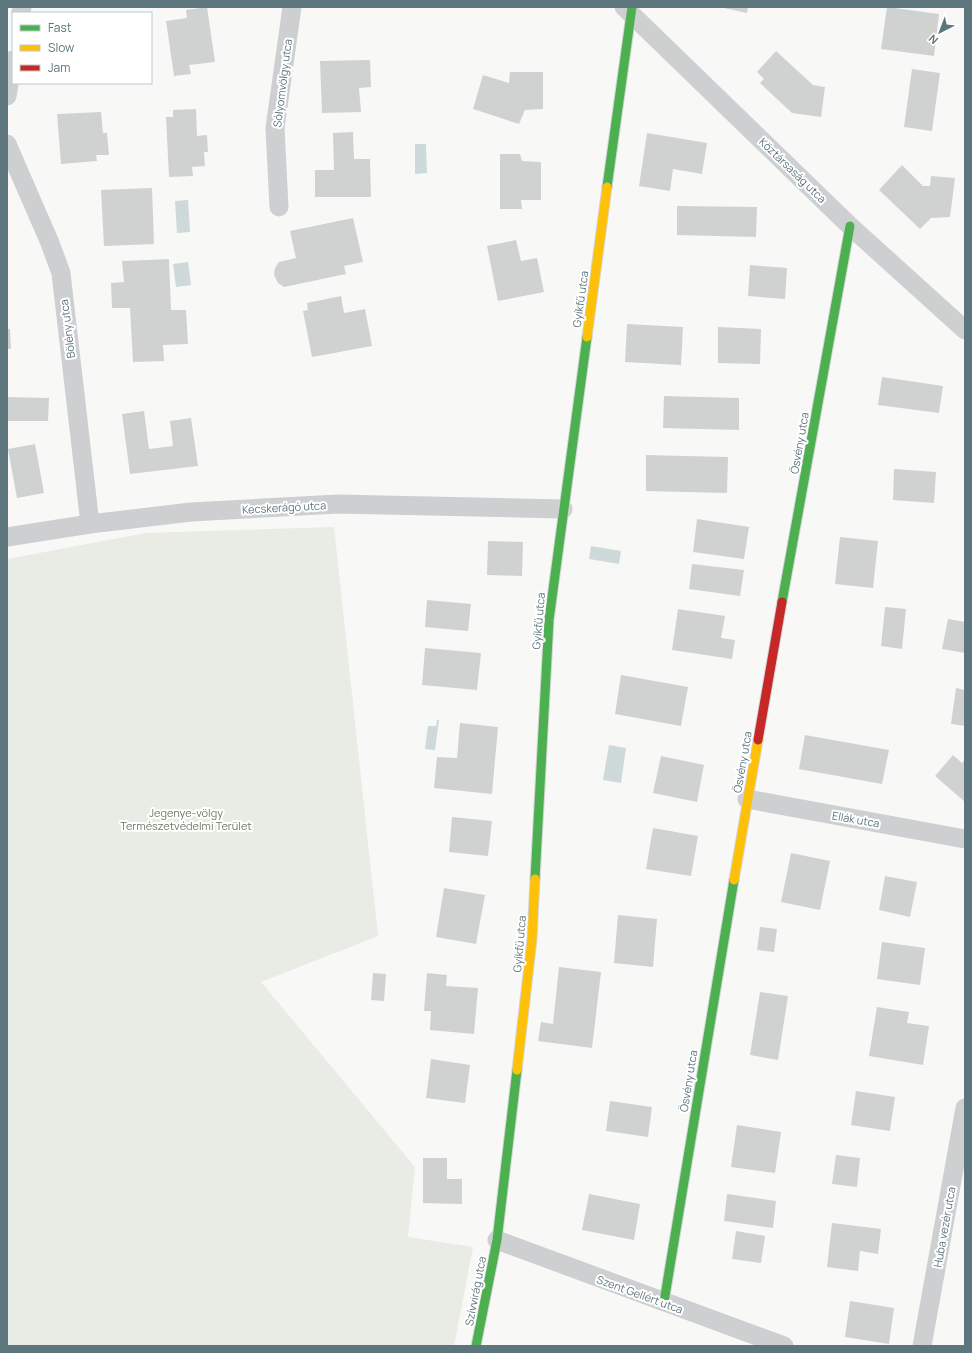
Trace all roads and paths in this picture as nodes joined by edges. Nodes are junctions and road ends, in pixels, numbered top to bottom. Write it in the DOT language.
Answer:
graph roads {
  1 [pos="292,7"];
  2 [pos="629,9"];
  3 [pos="12,66"];
  4 [pos="7,96"];
  5 [pos="7,144"];
  6 [pos="279,207"];
  7 [pos="850,226"];
  8 [pos="965,330"];
  9 [pos="563,508"];
  10 [pos="90,524"];
  11 [pos="7,537"];
  12 [pos="747,799"];
  13 [pos="965,839"];
  14 [pos="965,1108"];
  15 [pos="497,1240"];
  16 [pos="664,1302"];
  17 [pos="476,1346"];
  18 [pos="784,1346"];
  19 [pos="922,1346"];
  1 -- 6 [label="street, Sólyomvölgy utca"];
  2 -- 7 [label="street, Köztársaság utca"];
  2 -- 9 [label="street, Gyíkfű utca"];
  3 -- 4 [label="street"];
  5 -- 10 [label="street, Bölény utca"];
  7 -- 8 [label="street, Köztársaság utca"];
  7 -- 12 [label="street, Ösvény utca"];
  9 -- 10 [label="street, Kecskerágó utca"];
  9 -- 15 [label="street, Gyíkfű utca"];
  10 -- 11 [label="street, Kecskerágó utca"];
  12 -- 13 [label="street, Ellák utca"];
  12 -- 16 [label="street, Ösvény utca"];
  14 -- 19 [label="street, Huba vezér utca"];
  15 -- 16 [label="street, Szent Gellért utca"];
  15 -- 17 [label="street, Szívvirág utca"];
  16 -- 18 [label="street, Szent Gellért utca"];
}
